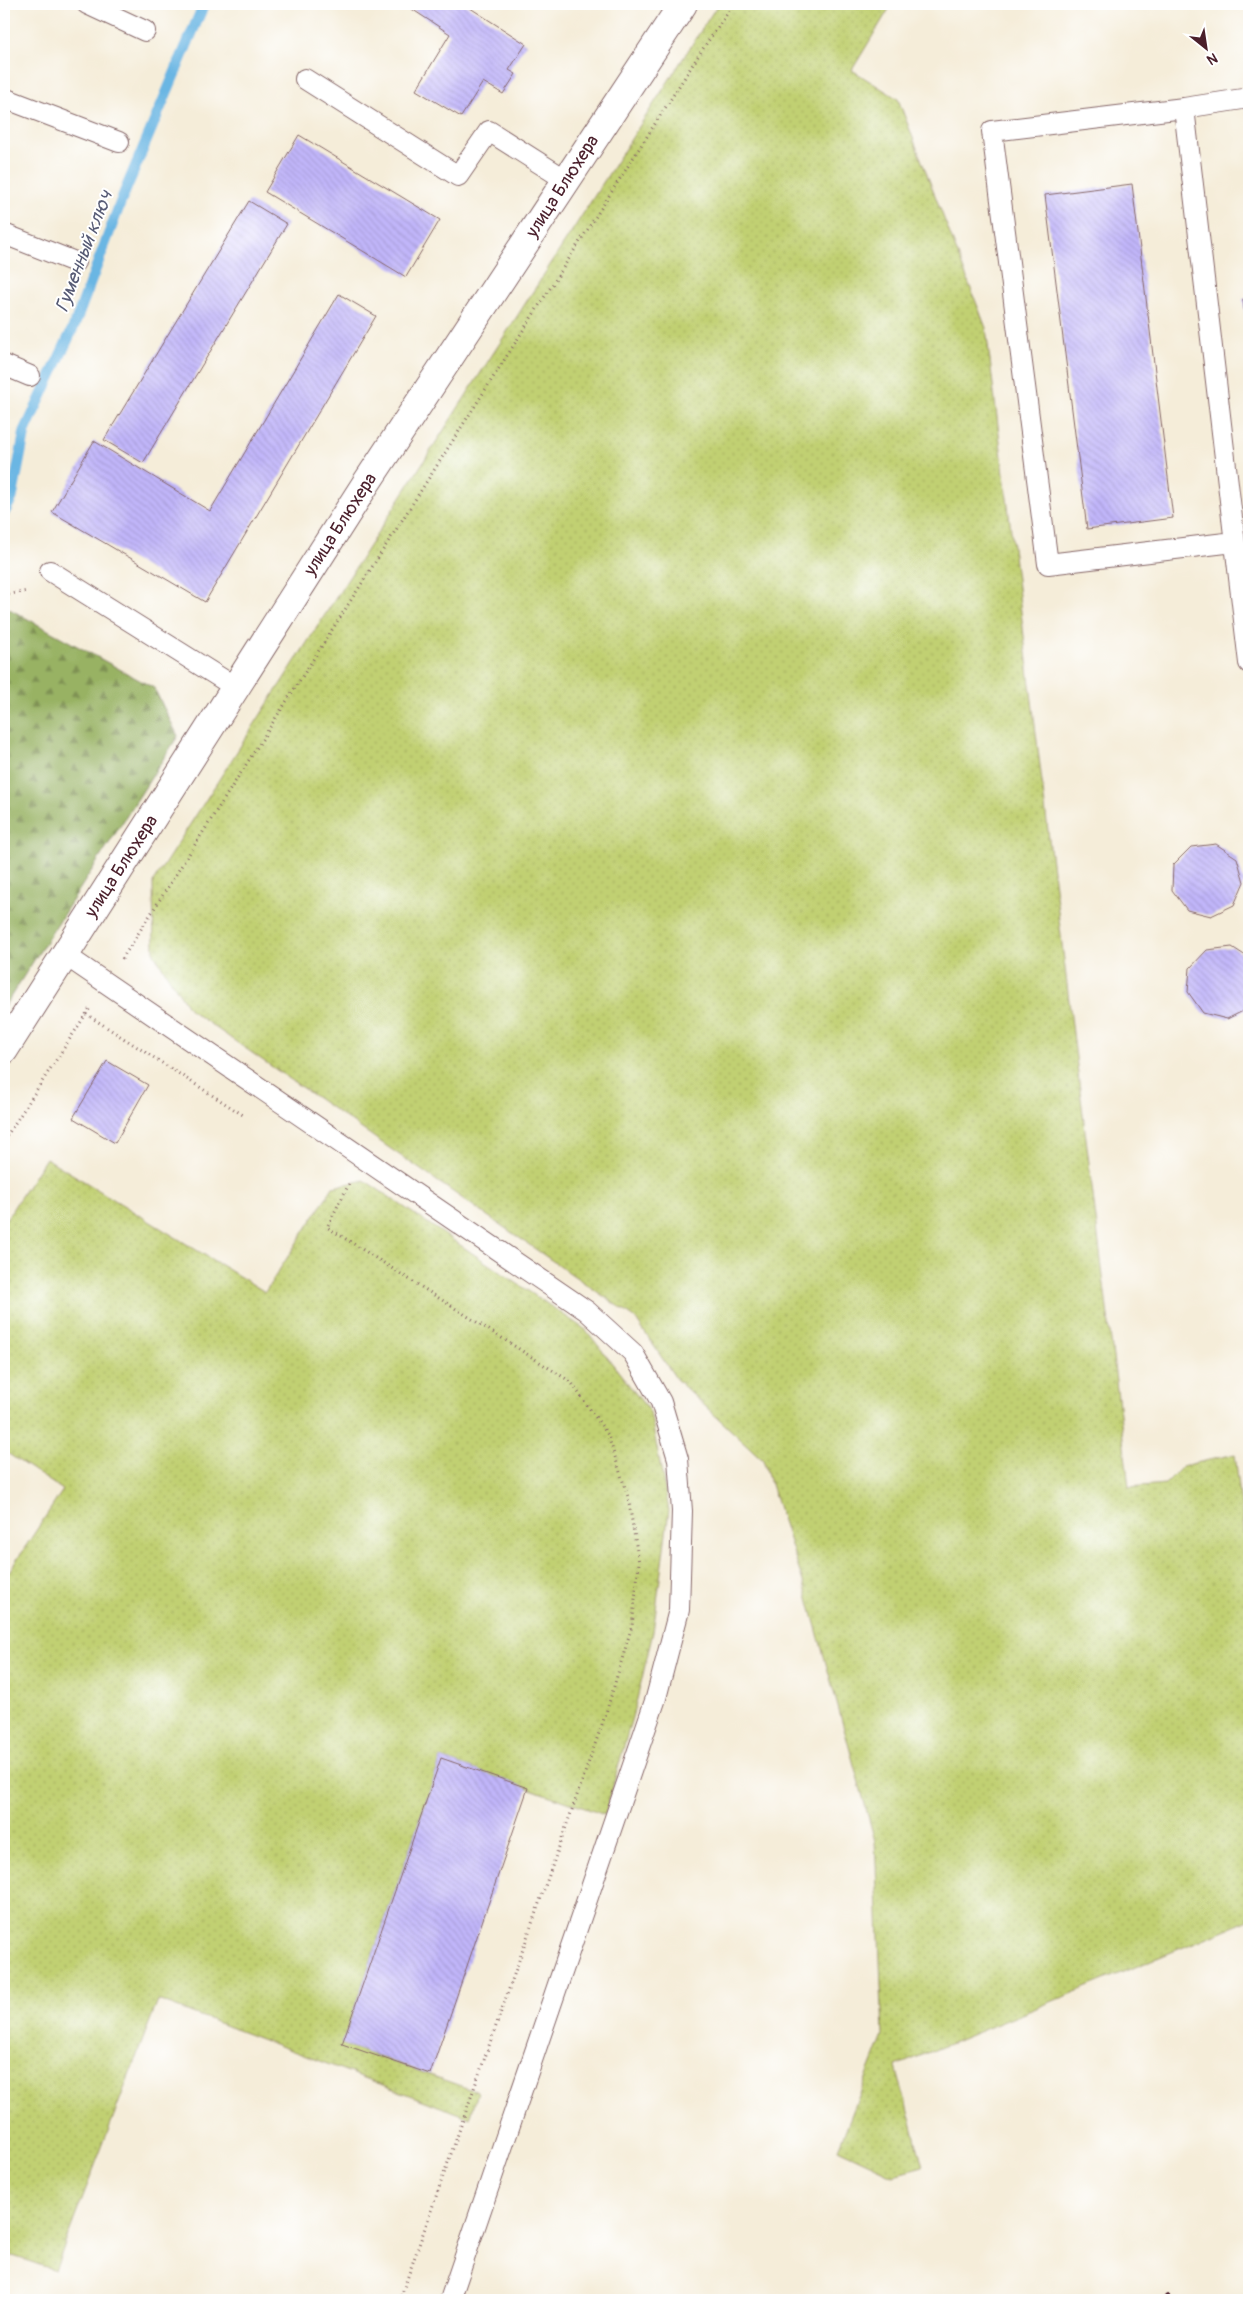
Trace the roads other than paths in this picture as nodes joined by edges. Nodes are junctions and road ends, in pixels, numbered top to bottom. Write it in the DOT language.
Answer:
graph roads {
  1 [pos="87,4"];
  2 [pos="682,4"];
  3 [pos="145,31"];
  4 [pos="305,79"];
  5 [pos="4,98"];
  6 [pos="1249,98"];
  7 [pos="1184,108"];
  8 [pos="119,142"];
  9 [pos="566,180"];
  10 [pos="4,234"];
  11 [pos="75,262"];
  12 [pos="4,365"];
  13 [pos="30,376"];
  14 [pos="1234,542"];
  15 [pos="50,571"];
  16 [pos="1249,663"];
  17 [pos="235,687"];
  18 [pos="65,954"];
  19 [pos="4,1050"];
  20 [pos="450,2300"];
  1 -- 3 [label="lane"];
  2 -- 9 [label="main road, улица Блюхера"];
  4 -- 9 [label="lane"];
  5 -- 8 [label="lane"];
  6 -- 7 [label="lane"];
  7 -- 14 [label="lane"];
  7 -- 14 [label="lane"];
  9 -- 17 [label="main road, улица Блюхера"];
  10 -- 11 [label="lane"];
  12 -- 13 [label="lane"];
  14 -- 16 [label="lane"];
  15 -- 17 [label="lane"];
  17 -- 18 [label="main road, улица Блюхера"];
  18 -- 19 [label="main road, улица Блюхера"];
  18 -- 20 [label="lane"];
}
